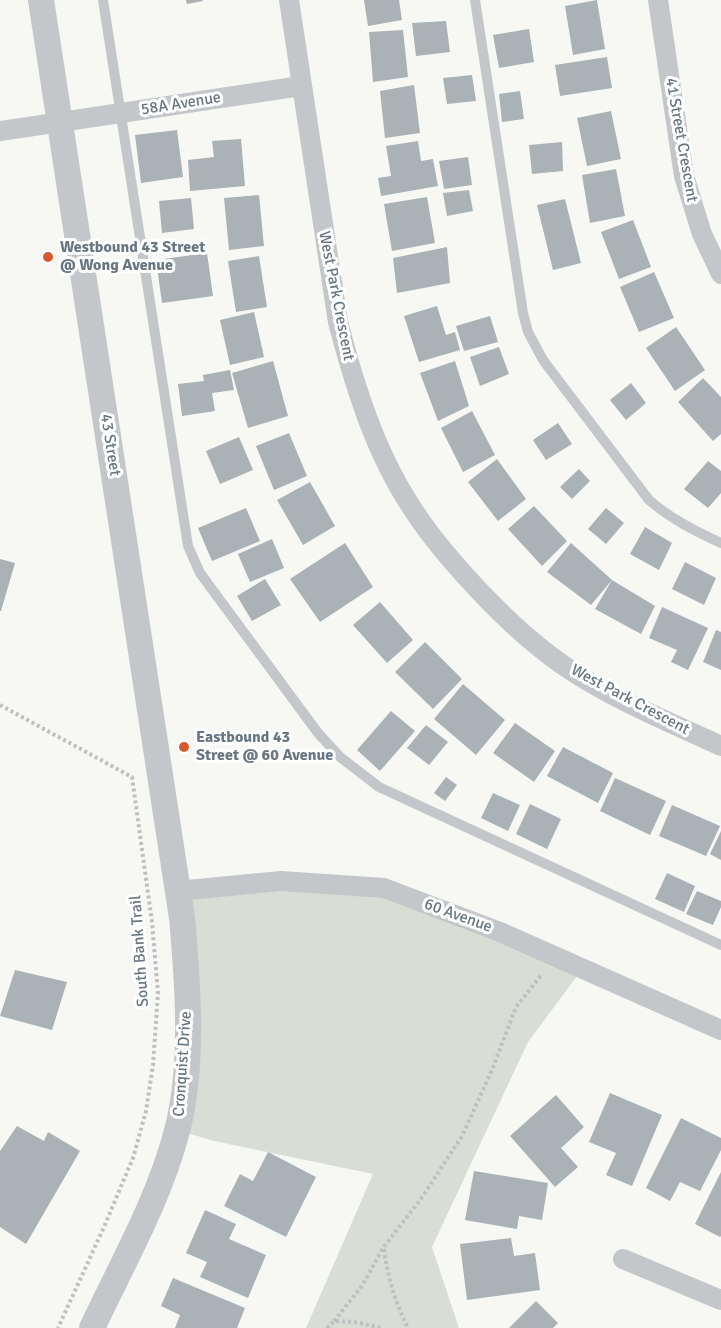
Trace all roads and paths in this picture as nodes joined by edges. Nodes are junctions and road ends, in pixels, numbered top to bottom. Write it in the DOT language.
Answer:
graph roads {
  1 [pos="42,0"];
  2 [pos="103,0"];
  3 [pos="289,0"];
  4 [pos="475,0"];
  5 [pos="658,0"];
  6 [pos="301,86"];
  7 [pos="119,113"];
  8 [pos="60,122"];
  9 [pos="0,131"];
  10 [pos="721,274"];
  11 [pos="721,543"];
  12 [pos="0,705"];
  13 [pos="721,746"];
  14 [pos="177,891"];
  15 [pos="721,945"];
  16 [pos="555,956"];
  17 [pos="721,1030"];
  18 [pos="384,1248"];
  19 [pos="623,1259"];
  20 [pos="721,1300"];
  21 [pos="334,1321"];
  22 [pos="58,1328"];
  23 [pos="92,1328"];
  24 [pos="327,1328"];
  25 [pos="382,1328"];
  26 [pos="408,1328"];
  1 -- 8 [label="street, 43 Street"];
  2 -- 7 [label="lane"];
  3 -- 6 [label="street, West Park Crescent"];
  4 -- 11 [label="lane"];
  5 -- 10 [label="street, 41 Street Crescent"];
  6 -- 7 [label="street, 58A Avenue"];
  6 -- 13 [label="street, West Park Crescent"];
  7 -- 8 [label="street, 58A Avenue"];
  7 -- 15 [label="lane"];
  8 -- 9 [label="street, 58A Avenue"];
  8 -- 14 [label="street, 43 Street"];
  12 -- 22 [label="path, South Bank Trail"];
  14 -- 16 [label="street, 60 Avenue"];
  14 -- 23 [label="street, Cronquist Drive"];
  16 -- 17 [label="street, 60 Avenue"];
  16 -- 18 [label="path"];
  18 -- 21 [label="path"];
  18 -- 26 [label="path"];
  19 -- 20 [label="street"];
  21 -- 24 [label="path"];
  21 -- 25 [label="path"];
}
